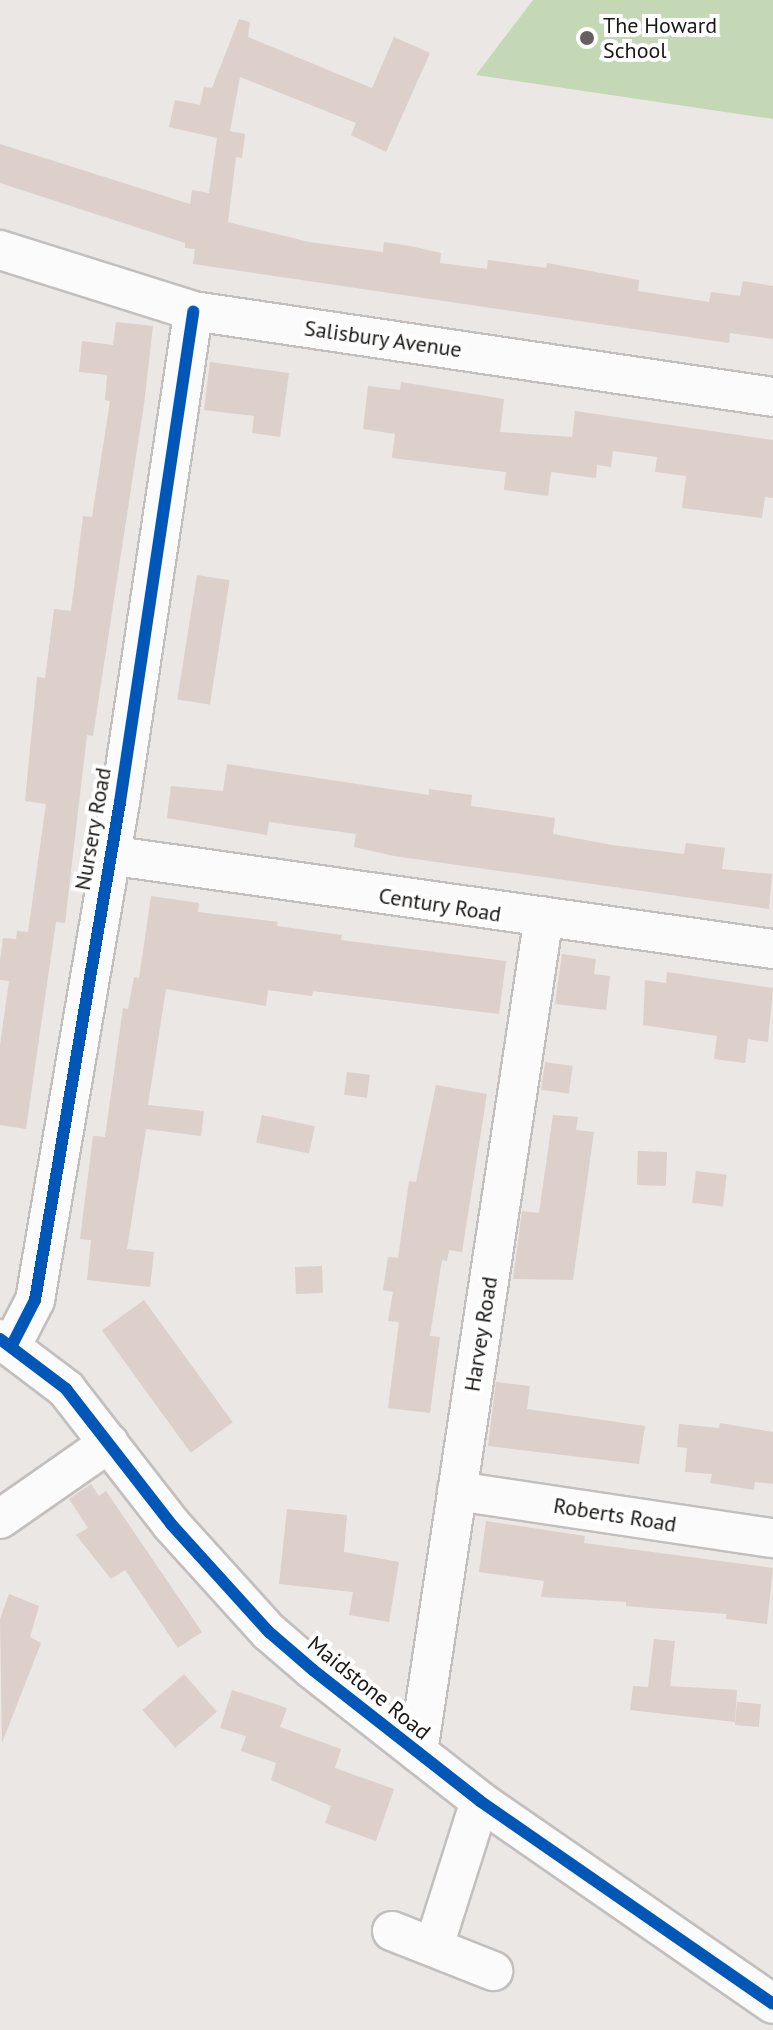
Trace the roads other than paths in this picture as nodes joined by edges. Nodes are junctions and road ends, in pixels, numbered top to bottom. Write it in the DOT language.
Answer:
graph roads {
  1 [pos="0,250"];
  2 [pos="193,311"];
  3 [pos="773,397"];
  4 [pos="108,855"];
  5 [pos="544,916"];
  6 [pos="773,949"];
  7 [pos="6,1343"];
  8 [pos="109,1443"];
  9 [pos="457,1491"];
  10 [pos="0,1519"];
  11 [pos="773,1538"];
  12 [pos="418,1752"];
  13 [pos="480,1801"];
  14 [pos="392,1931"];
  15 [pos="434,1946"];
  16 [pos="493,1971"];
  17 [pos="773,2004"];
  1 -- 2 [label="street, Salisbury Avenue"];
  2 -- 3 [label="street, Salisbury Avenue"];
  2 -- 4 [label="street, Nursery Road"];
  4 -- 5 [label="street, Century Road"];
  4 -- 7 [label="street, Nursery Road"];
  5 -- 6 [label="street, Century Road"];
  5 -- 9 [label="street, Harvey Road"];
  7 -- 8 [label="street, Maidstone Road"];
  8 -- 10 [label="street"];
  8 -- 12 [label="street, Maidstone Road"];
  9 -- 11 [label="street, Roberts Road"];
  9 -- 12 [label="street, Harvey Road"];
  12 -- 13 [label="street, Maidstone Road"];
  13 -- 15 [label="street"];
  13 -- 17 [label="street, Maidstone Road"];
  14 -- 15 [label="street"];
  15 -- 16 [label="street"];
}
